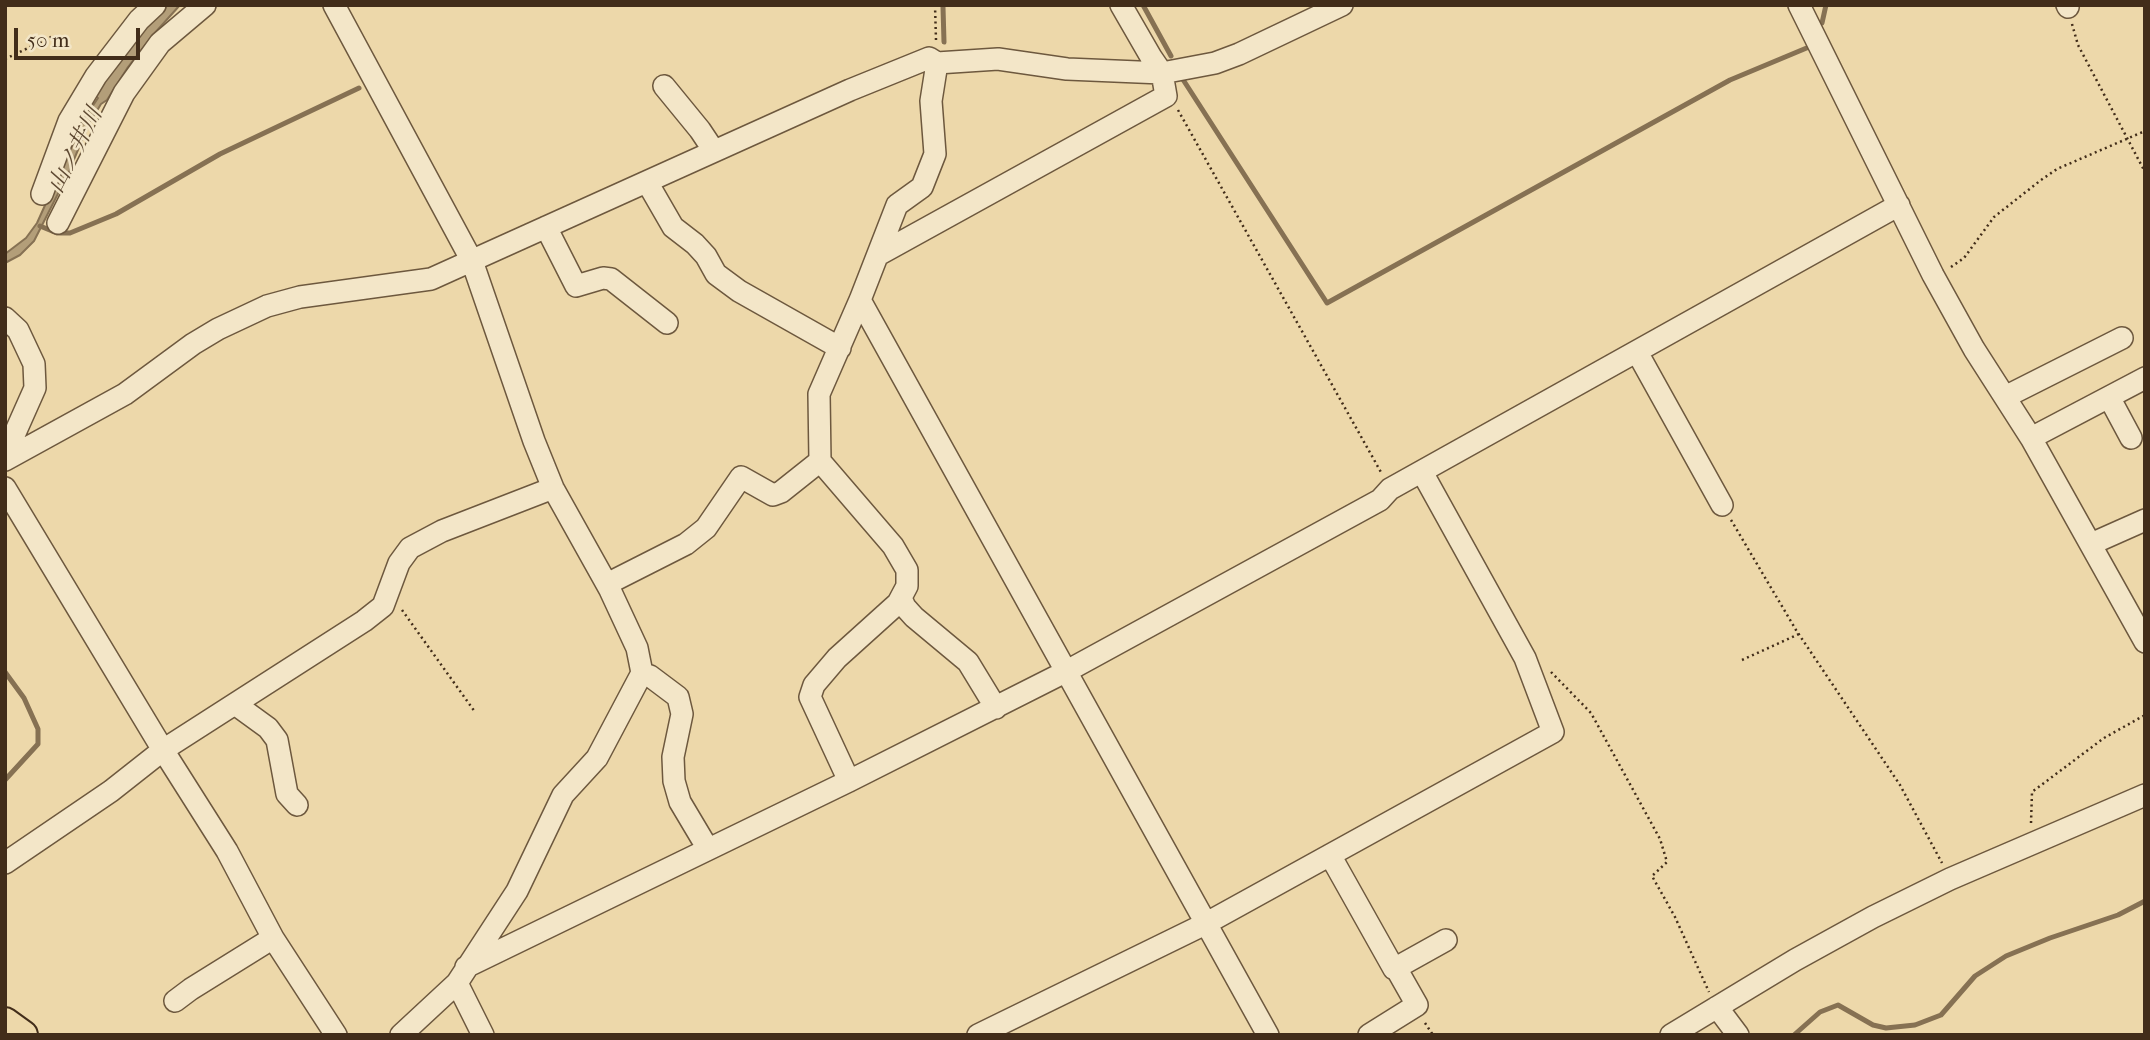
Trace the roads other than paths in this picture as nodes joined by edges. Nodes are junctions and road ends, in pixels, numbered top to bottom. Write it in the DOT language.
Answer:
graph roads {
  1 [pos="155,5"];
  2 [pos="205,5"];
  3 [pos="334,5"];
  4 [pos="1121,5"];
  5 [pos="1342,5"];
  6 [pos="1800,5"];
  7 [pos="937,63"];
  8 [pos="1162,73"];
  9 [pos="664,86"];
  10 [pos="714,151"];
  11 [pos="647,182"];
  12 [pos="42,194"];
  13 [pos="1899,205"];
  14 [pos="58,223"];
  15 [pos="546,227"];
  16 [pos="878,255"];
  17 [pos="472,261"];
  18 [pos="860,300"];
  19 [pos="5,318"];
  20 [pos="667,323"];
  21 [pos="2122,338"];
  22 [pos="840,348"];
  23 [pos="1637,352"];
  24 [pos="2145,378"];
  25 [pos="2005,397"];
  26 [pos="2109,397"];
  27 [pos="2031,438"];
  28 [pos="2131,438"];
  29 [pos="9,457"];
  30 [pos="820,461"];
  31 [pos="1422,472"];
  32 [pos="5,488"];
  33 [pos="553,488"];
  34 [pos="1722,505"];
  35 [pos="2145,520"];
  36 [pos="2091,544"];
  37 [pos="607,584"];
  38 [pos="901,598"];
  39 [pos="2145,642"];
  40 [pos="1067,671"];
  41 [pos="642,673"];
  42 [pos="235,704"];
  43 [pos="996,708"];
  44 [pos="163,750"];
  45 [pos="849,781"];
  46 [pos="2145,795"];
  47 [pos="297,805"];
  48 [pos="708,849"];
  49 [pos="1330,855"];
  50 [pos="5,863"];
  51 [pos="1205,924"];
  52 [pos="273,938"];
  53 [pos="1446,940"];
  54 [pos="1396,968"];
  55 [pos="462,975"];
  56 [pos="175,1002"];
  57 [pos="1717,1007"];
  58 [pos="5,1022"];
  59 [pos="23,1035"];
  60 [pos="336,1035"];
  61 [pos="401,1035"];
  62 [pos="483,1035"];
  63 [pos="978,1035"];
  64 [pos="1268,1035"];
  65 [pos="1369,1035"];
  66 [pos="1671,1035"];
  67 [pos="1738,1035"];
  1 -- 12 [label="street"];
  2 -- 14 [label="street"];
  3 -- 17 [label="street"];
  4 -- 8 [label="street"];
  5 -- 8 [label="street"];
  6 -- 13 [label="street"];
  7 -- 8 [label="street"];
  7 -- 10 [label="street"];
  7 -- 16 [label="street"];
  8 -- 16 [label="street"];
  9 -- 10 [label="street"];
  10 -- 11 [label="street"];
  11 -- 15 [label="street"];
  11 -- 22 [label="street"];
  13 -- 23 [label="street"];
  13 -- 25 [label="street"];
  15 -- 17 [label="street"];
  15 -- 20 [label="street"];
  16 -- 18 [label="street"];
  17 -- 29 [label="street"];
  17 -- 33 [label="street"];
  18 -- 22 [label="street"];
  18 -- 40 [label="street"];
  19 -- 29 [label="street"];
  21 -- 25 [label="street"];
  22 -- 30 [label="street"];
  23 -- 31 [label="street"];
  23 -- 34 [label="street"];
  24 -- 26 [label="street"];
  25 -- 27 [label="street"];
  26 -- 27 [label="street"];
  26 -- 28 [label="street"];
  27 -- 36 [label="street"];
  30 -- 37 [label="street"];
  30 -- 38 [label="street"];
  31 -- 40 [label="street"];
  31 -- 49 [label="street"];
  32 -- 44 [label="street"];
  33 -- 37 [label="street"];
  33 -- 42 [label="street"];
  35 -- 36 [label="street"];
  36 -- 39 [label="street"];
  37 -- 41 [label="street"];
  38 -- 43 [label="street"];
  38 -- 45 [label="street"];
  40 -- 43 [label="street"];
  40 -- 51 [label="street"];
  41 -- 48 [label="street"];
  41 -- 55 [label="street"];
  42 -- 44 [label="street"];
  42 -- 47 [label="street"];
  43 -- 45 [label="street"];
  44 -- 50 [label="street"];
  44 -- 52 [label="street"];
  45 -- 48 [label="street"];
  46 -- 57 [label="street"];
  48 -- 55 [label="street"];
  49 -- 51 [label="street"];
  49 -- 54 [label="street"];
  51 -- 63 [label="street"];
  51 -- 64 [label="street"];
  52 -- 56 [label="street"];
  52 -- 60 [label="street"];
  53 -- 54 [label="street"];
  54 -- 65 [label="street"];
  55 -- 61 [label="street"];
  55 -- 62 [label="street"];
  57 -- 66 [label="street"];
  57 -- 67 [label="street"];
  58 -- 59 [label="main road"];
}
